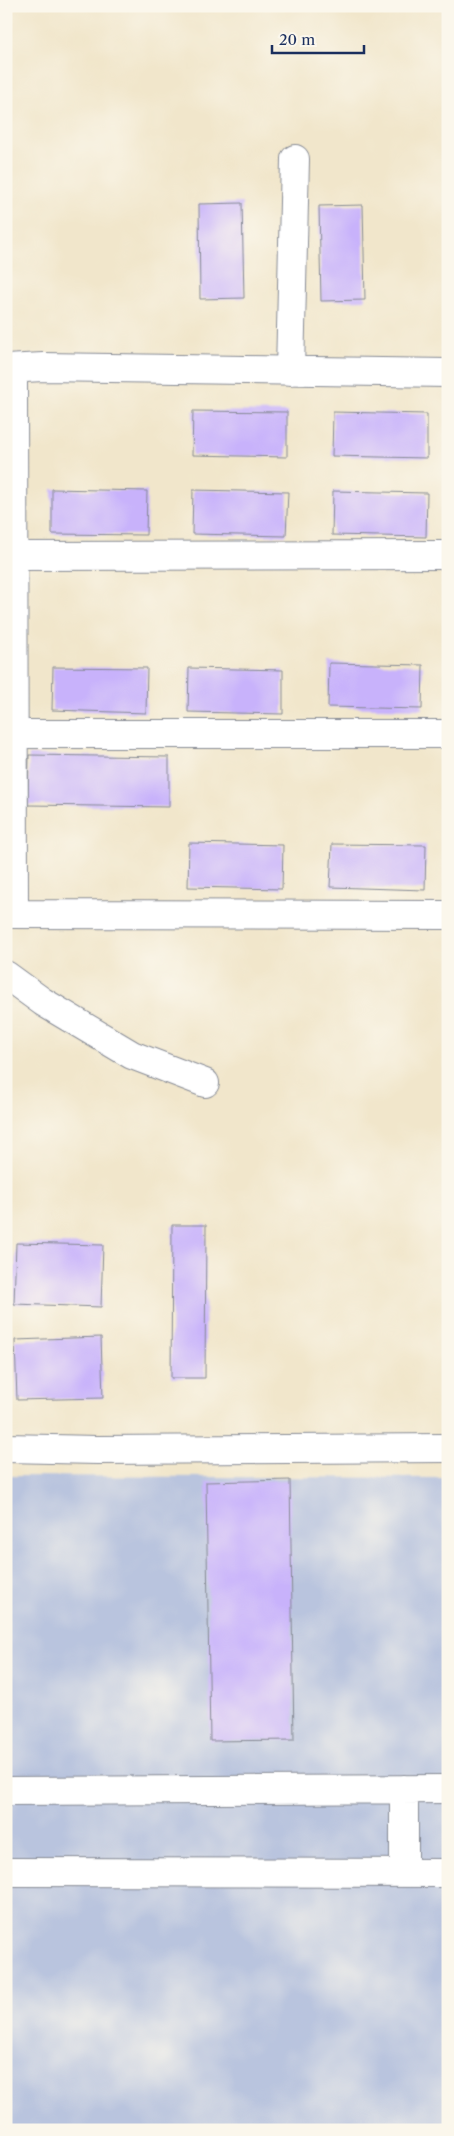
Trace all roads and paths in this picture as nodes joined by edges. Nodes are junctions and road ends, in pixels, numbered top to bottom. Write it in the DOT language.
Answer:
graph roads {
  1 [pos="295,159"];
  2 [pos="10,370"];
  3 [pos="290,371"];
  4 [pos="448,373"];
  5 [pos="448,555"];
  6 [pos="14,556"];
  7 [pos="14,734"];
  8 [pos="448,734"];
  9 [pos="10,914"];
  10 [pos="448,916"];
  11 [pos="6,975"];
  12 [pos="206,1084"];
  13 [pos="6,1448"];
  14 [pos="448,1448"];
  15 [pos="404,1789"];
  16 [pos="448,1789"];
  17 [pos="6,1791"];
  18 [pos="6,1872"];
  19 [pos="448,1872"];
  20 [pos="404,1873"];
  1 -- 3 [label="street"];
  2 -- 3 [label="street"];
  2 -- 6 [label="street"];
  3 -- 4 [label="street"];
  5 -- 6 [label="street"];
  6 -- 7 [label="street"];
  7 -- 8 [label="street"];
  7 -- 9 [label="street"];
  9 -- 10 [label="street"];
  11 -- 12 [label="street"];
  13 -- 14 [label="street"];
  15 -- 16 [label="street"];
  15 -- 17 [label="street"];
  15 -- 20 [label="street"];
  18 -- 20 [label="street"];
  19 -- 20 [label="street"];
}
